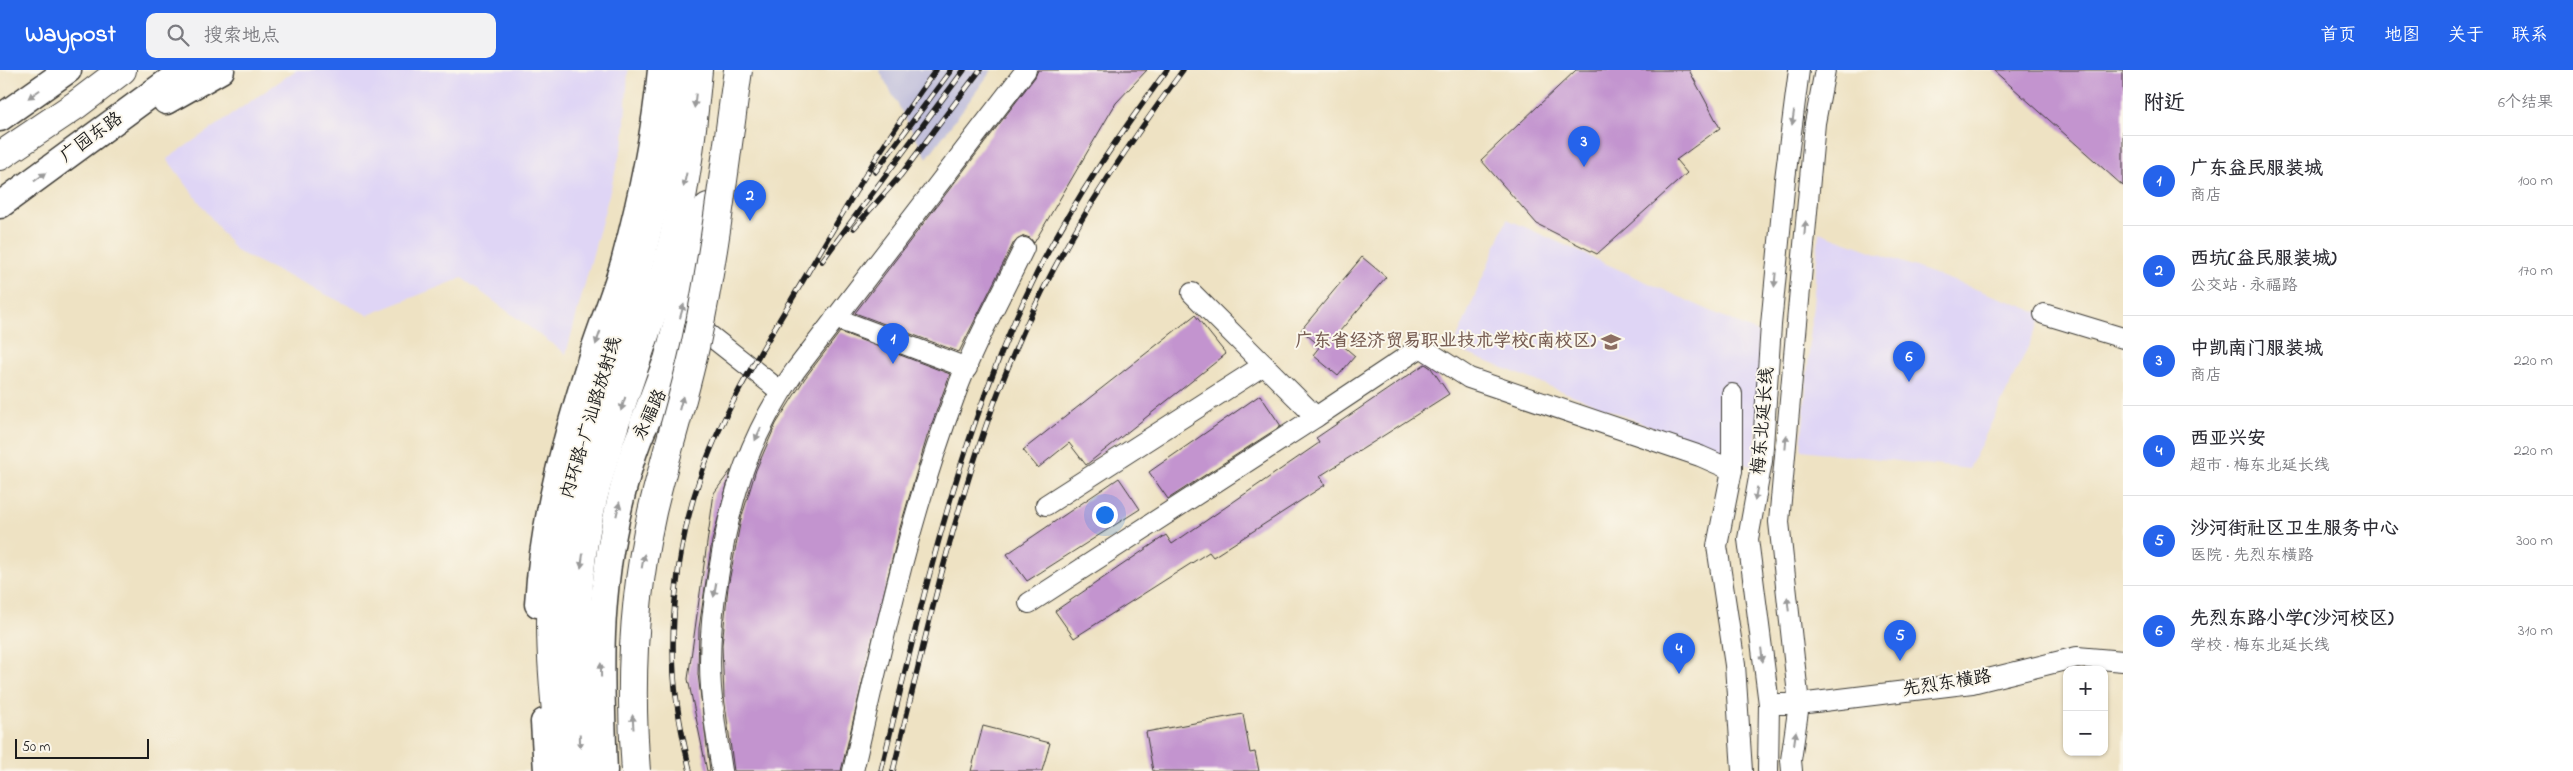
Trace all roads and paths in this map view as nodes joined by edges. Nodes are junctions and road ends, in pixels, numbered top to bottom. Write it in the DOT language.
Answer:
graph roads {
  1 [pos="68,70"];
  2 [pos="122,70"];
  3 [pos="144,70"];
  4 [pos="184,70"];
  5 [pos="221,70"];
  6 [pos="661,70"];
  7 [pos="675,70"];
  8 [pos="698,70"];
  9 [pos="737,70"];
  10 [pos="751,70"];
  11 [pos="1026,70"];
  12 [pos="1800,70"];
  13 [pos="1825,70"];
  14 [pos="76,105"];
  15 [pos="0,118"];
  16 [pos="88,142"];
  17 [pos="0,156"];
  18 [pos="0,205"];
  19 [pos="1024,248"];
  20 [pos="1192,293"];
  21 [pos="2044,314"];
  22 [pos="835,318"];
  23 [pos="698,327"];
  24 [pos="2123,338"];
  25 [pos="1770,342"];
  26 [pos="1795,343"];
  27 [pos="1264,365"];
  28 [pos="967,368"];
  29 [pos="780,391"];
  30 [pos="1732,394"];
  31 [pos="1316,418"];
  32 [pos="644,424"];
  33 [pos="1732,470"];
  34 [pos="1046,505"];
  35 [pos="1748,540"];
  36 [pos="1717,546"];
  37 [pos="1029,603"];
  38 [pos="2123,661"];
  39 [pos="1769,704"];
  40 [pos="1799,704"];
  41 [pos="547,771"];
  42 [pos="560,771"];
  43 [pos="582,771"];
  44 [pos="604,771"];
  45 [pos="636,771"];
  46 [pos="722,771"];
  47 [pos="853,771"];
  48 [pos="1742,771"];
  49 [pos="1768,771"];
  50 [pos="1792,771"];
  1 -- 15 [label="main road, one-way"];
  2 -- 14 [label="highway"];
  3 -- 14 [label="highway"];
  4 -- 16 [label="main road, 广园东路"];
  5 -- 16 [label="main road"];
  6 -- 41 [label="main road, one-way"];
  7 -- 42 [label="highway, 内环路-广汕路放射线"];
  8 -- 43 [label="highway, one-way"];
  32 -- 9 [label="highway, one-way"];
  45 -- 9 [label="highway, one-way, bridge"];
  10 -- 23 [label="main road, 永福路"];
  11 -- 22 [label="street"];
  12 -- 25 [label="street, 梅东北延长线, one-way"];
  26 -- 13 [label="street, 梅东北延长线, one-way"];
  14 -- 17 [label="highway"];
  18 -- 16 [label="main road, 广园东路, one-way"];
  19 -- 28 [label="street"];
  20 -- 27 [label="street"];
  21 -- 24 [label="street"];
  22 -- 28 [label="street"];
  22 -- 29 [label="street"];
  23 -- 29 [label="street"];
  23 -- 32 [label="main road, 永福路"];
  25 -- 26 [label="street"];
  25 -- 35 [label="street, 梅东北延长线, one-way"];
  40 -- 26 [label="street, 梅东北延长线, one-way"];
  27 -- 31 [label="street"];
  27 -- 34 [label="street"];
  28 -- 47 [label="street"];
  29 -- 46 [label="street, one-way"];
  30 -- 33 [label="street"];
  31 -- 33 [label="street"];
  31 -- 37 [label="street"];
  44 -- 32 [label="main road, 永福路, one-way"];
  33 -- 36 [label="street"];
  35 -- 36 [label="street"];
  35 -- 39 [label="street, 梅东北延长线, one-way"];
  36 -- 48 [label="street"];
  38 -- 40 [label="street, 先烈东横路"];
  39 -- 40 [label="street, 先烈东横路"];
  39 -- 49 [label="street, 梅东北延长线"];
  50 -- 40 [label="street, 梅东北延长线, one-way"];
}
